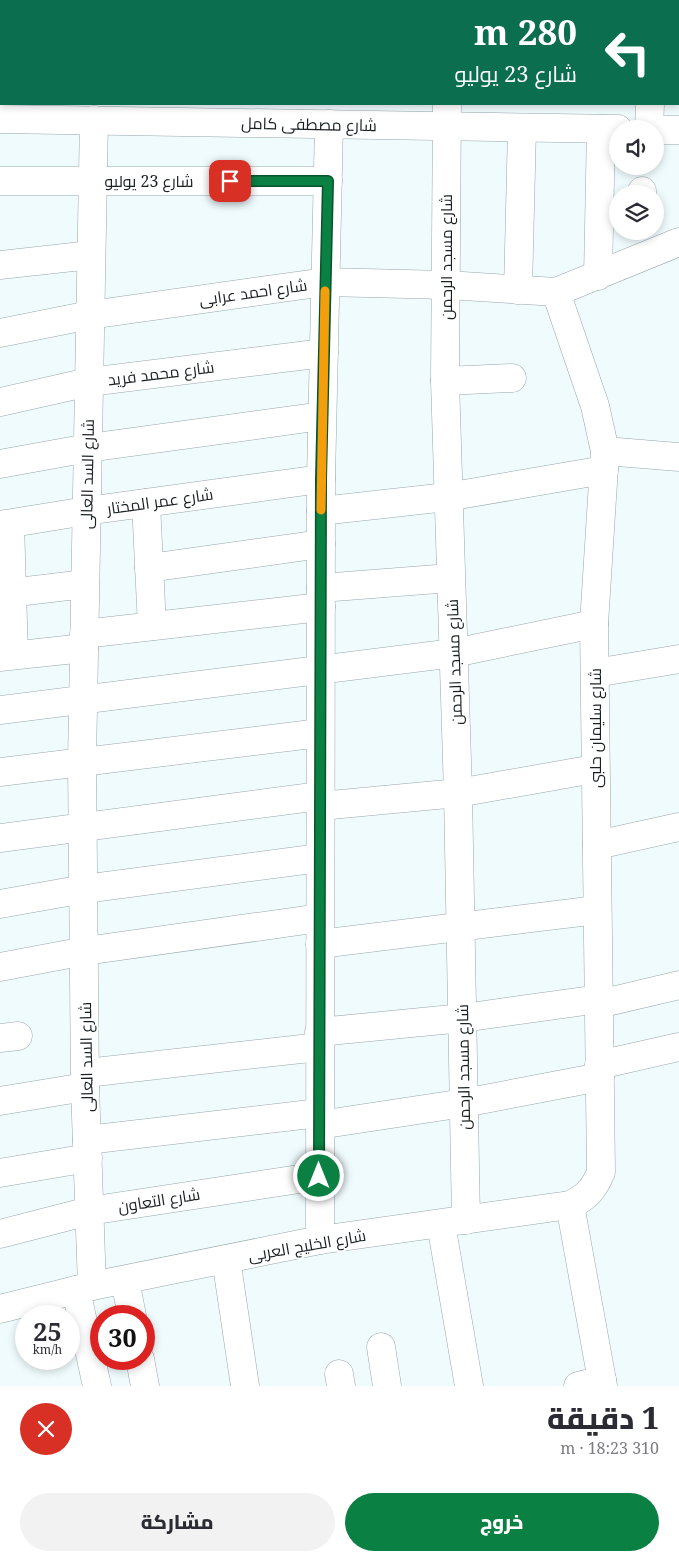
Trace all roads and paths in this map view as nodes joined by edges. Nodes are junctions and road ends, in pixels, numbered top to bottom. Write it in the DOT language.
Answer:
graph roads {
  1 [pos="650,105"];
  2 [pos="56,112"];
  3 [pos="237,113"];
  4 [pos="447,115"];
  5 [pos="346,118"];
  6 [pos="0,119"];
  7 [pos="94,120"];
  8 [pos="649,120"];
  9 [pos="522,128"];
  10 [pos="609,129"];
  11 [pos="664,130"];
  12 [pos="679,130"];
  13 [pos="0,181"];
  14 [pos="93,181"];
  15 [pos="328,181"];
  16 [pos="679,242"];
  17 [pos="647,243"];
  18 [pos="91,254"];
  19 [pos="0,265"];
  20 [pos="598,276"];
  21 [pos="325,282"];
  22 [pos="447,285"];
  23 [pos="518,290"];
  24 [pos="556,292"];
  25 [pos="90,315"];
  26 [pos="0,332"];
  27 [pos="324,354"];
  28 [pos="512,378"];
  29 [pos="445,381"];
  30 [pos="89,382"];
  31 [pos="0,402"];
  32 [pos="322,416"];
  33 [pos="88,448"];
  34 [pos="679,457"];
  35 [pos="604,461"];
  36 [pos="0,464"];
  37 [pos="321,479"];
  38 [pos="447,497"];
  39 [pos="146,503"];
  40 [pos="86,511"];
  41 [pos="321,511"];
  42 [pos="5,524"];
  43 [pos="321,544"];
  44 [pos="149,568"];
  45 [pos="450,578"];
  46 [pos="85,584"];
  47 [pos="6,593"];
  48 [pos="321,598"];
  49 [pos="594,624"];
  50 [pos="152,626"];
  51 [pos="84,641"];
  52 [pos="454,653"];
  53 [pos="7,656"];
  54 [pos="679,659"];
  55 [pos="320,671"];
  56 [pos="595,673"];
  57 [pos="83,700"];
  58 [pos="0,710"];
  59 [pos="320,733"];
  60 [pos="82,761"];
  61 [pos="594,769"];
  62 [pos="0,772"];
  63 [pos="458,793"];
  64 [pos="320,801"];
  65 [pos="84,827"];
  66 [pos="679,827"];
  67 [pos="0,838"];
  68 [pos="597,845"];
  69 [pos="320,858"];
  70 [pos="84,889"];
  71 [pos="0,904"];
  72 [pos="597,910"];
  73 [pos="460,928"];
  74 [pos="320,931"];
  75 [pos="85,951"];
  76 [pos="0,967"];
  77 [pos="679,985"];
  78 [pos="599,1002"];
  79 [pos="462,1018"];
  80 [pos="319,1040"];
  81 [pos="679,1047"];
  82 [pos="600,1071"];
  83 [pos="86,1080"];
  84 [pos="0,1101"];
  85 [pos="464,1102"];
  86 [pos="319,1119"];
  87 [pos="88,1149"];
  88 [pos="601,1172"];
  89 [pos="0,1173"];
  90 [pos="319,1176"];
  91 [pos="570,1205"];
  92 [pos="89,1211"];
  93 [pos="454,1222"];
  94 [pos="0,1234"];
  95 [pos="320,1240"];
  96 [pos="226,1259"];
  97 [pos="125,1280"];
  98 [pos="84,1288"];
  99 [pos="130,1305"];
  100 [pos="0,1309"];
  101 [pos="381,1347"];
  102 [pos="142,1370"];
  103 [pos="594,1384"];
  104 [pos="97,1386"];
  105 [pos="145,1386"];
  106 [pos="245,1386"];
  107 [pos="387,1386"];
  108 [pos="469,1386"];
  1 -- 8 [label="street"];
  2 -- 6 [label="street, شارع مصطفى كامل"];
  2 -- 7 [label="street, شارع مصطفى كامل"];
  3 -- 5 [label="street, شارع مصطفى كامل"];
  3 -- 7 [label="street, شارع مصطفى كامل"];
  4 -- 5 [label="street, شارع مصطفى كامل"];
  4 -- 9 [label="street, شارع مصطفى كامل"];
  4 -- 22 [label="street, شارع مسجد الرحمن"];
  5 -- 15 [label="street"];
  7 -- 14 [label="street, شارع السد العالى"];
  9 -- 10 [label="street, شارع مصطفى كامل"];
  9 -- 23 [label="street"];
  10 -- 20 [label="street"];
  11 -- 12 [label="street"];
  13 -- 14 [label="street, شارع 23 يوليو"];
  14 -- 15 [label="street, شارع 23 يوليو"];
  14 -- 18 [label="street, شارع السد العالى"];
  15 -- 21 [label="street"];
  16 -- 17 [label="street, شارع احمد عرابى"];
  17 -- 20 [label="street, شارع احمد عرابى"];
  18 -- 19 [label="street"];
  18 -- 25 [label="street, شارع السد العالى"];
  20 -- 24 [label="street, شارع احمد عرابى"];
  21 -- 22 [label="street, شارع احمد عرابى"];
  21 -- 25 [label="street, شارع احمد عرابى"];
  21 -- 27 [label="street"];
  22 -- 23 [label="street, شارع احمد عرابى"];
  22 -- 29 [label="street, شارع مسجد الرحمن"];
  23 -- 24 [label="street, شارع احمد عرابى"];
  24 -- 35 [label="street, شارع سليمان حلبى"];
  25 -- 26 [label="street, شارع احمد عرابى"];
  25 -- 30 [label="street, شارع السد العالى"];
  27 -- 30 [label="street, شارع محمد فريد"];
  27 -- 32 [label="street"];
  28 -- 29 [label="street"];
  29 -- 38 [label="street, شارع مسجد الرحمن"];
  30 -- 31 [label="street, شارع محمد فريد"];
  30 -- 33 [label="street, شارع السد العالى"];
  32 -- 33 [label="street"];
  32 -- 37 [label="street"];
  33 -- 36 [label="street"];
  33 -- 40 [label="street, شارع السد العالى"];
  34 -- 35 [label="street"];
  35 -- 38 [label="street"];
  35 -- 49 [label="street, شارع سليمان حلبى"];
  37 -- 39 [label="street, شارع عمر المختار"];
  37 -- 41 [label="street"];
  38 -- 41 [label="street"];
  38 -- 45 [label="street, شارع مسجد الرحمن"];
  39 -- 40 [label="street, شارع عمر المختار"];
  39 -- 44 [label="street"];
  40 -- 42 [label="street, شارع عمر المختار"];
  40 -- 46 [label="street, شارع السد العالى"];
  41 -- 43 [label="street"];
  42 -- 47 [label="street"];
  43 -- 44 [label="street"];
  43 -- 48 [label="street"];
  44 -- 50 [label="street"];
  45 -- 48 [label="street"];
  45 -- 52 [label="street, شارع مسجد الرحمن"];
  46 -- 47 [label="street"];
  46 -- 51 [label="street, شارع السد العالى"];
  47 -- 53 [label="street"];
  48 -- 50 [label="street"];
  48 -- 55 [label="street"];
  49 -- 52 [label="street"];
  49 -- 56 [label="street, شارع سليمان حلبى"];
  50 -- 51 [label="street"];
  51 -- 53 [label="street"];
  51 -- 57 [label="street, شارع السد العالى"];
  52 -- 55 [label="street"];
  52 -- 63 [label="street, شارع مسجد الرحمن"];
  54 -- 56 [label="street"];
  55 -- 57 [label="street"];
  55 -- 59 [label="street"];
  56 -- 61 [label="street, شارع سليمان حلبى"];
  57 -- 58 [label="street"];
  57 -- 60 [label="street, شارع السد العالى"];
  59 -- 60 [label="street"];
  59 -- 64 [label="street"];
  60 -- 62 [label="street"];
  60 -- 65 [label="street, شارع السد العالى"];
  61 -- 63 [label="street"];
  61 -- 68 [label="street, شارع سليمان حلبى"];
  63 -- 64 [label="street"];
  63 -- 73 [label="street, شارع مسجد الرحمن"];
  64 -- 65 [label="street"];
  64 -- 69 [label="street"];
  65 -- 67 [label="street"];
  65 -- 70 [label="street, شارع السد العالى"];
  66 -- 68 [label="street"];
  68 -- 72 [label="street, شارع سليمان حلبى"];
  69 -- 70 [label="street"];
  69 -- 74 [label="street"];
  70 -- 71 [label="street"];
  70 -- 75 [label="street, شارع السد العالى"];
  72 -- 73 [label="street"];
  72 -- 78 [label="street, شارع سليمان حلبى"];
  73 -- 74 [label="street"];
  73 -- 79 [label="street, شارع مسجد الرحمن"];
  74 -- 75 [label="street"];
  74 -- 80 [label="street"];
  75 -- 76 [label="street"];
  75 -- 83 [label="street, شارع السد العالى"];
  77 -- 78 [label="street"];
  78 -- 79 [label="street"];
  78 -- 82 [label="street, شارع سليمان حلبى"];
  79 -- 80 [label="street"];
  79 -- 85 [label="street, شارع مسجد الرحمن"];
  80 -- 83 [label="street"];
  80 -- 86 [label="street"];
  81 -- 82 [label="street"];
  82 -- 85 [label="street"];
  82 -- 88 [label="street, شارع سليمان حلبى"];
  83 -- 84 [label="street"];
  83 -- 87 [label="street, شارع السد العالى"];
  85 -- 86 [label="street"];
  85 -- 93 [label="street, شارع مسجد الرحمن"];
  86 -- 87 [label="street"];
  86 -- 90 [label="street"];
  87 -- 89 [label="street"];
  87 -- 92 [label="street, شارع السد العالى"];
  88 -- 91 [label="street, شارع الخليج العربى"];
  90 -- 92 [label="street, شارع التعاون"];
  90 -- 95 [label="street"];
  91 -- 93 [label="street, شارع الخليج العربى"];
  91 -- 103 [label="street"];
  92 -- 94 [label="street, شارع التعاون"];
  92 -- 98 [label="street, شارع السد العالى"];
  93 -- 95 [label="street, شارع الخليج العربى"];
  93 -- 108 [label="street, شارع مسجد الرحمن"];
  95 -- 96 [label="street, شارع الخليج العربى"];
  96 -- 97 [label="street, شارع الخليج العربى"];
  96 -- 106 [label="street"];
  97 -- 98 [label="street, شارع الخليج العربى"];
  97 -- 99 [label="street"];
  98 -- 100 [label="street, شارع الخليج العربى"];
  98 -- 104 [label="street, شارع السد العالى"];
  101 -- 107 [label="street"];
  102 -- 105 [label="street"];
}
